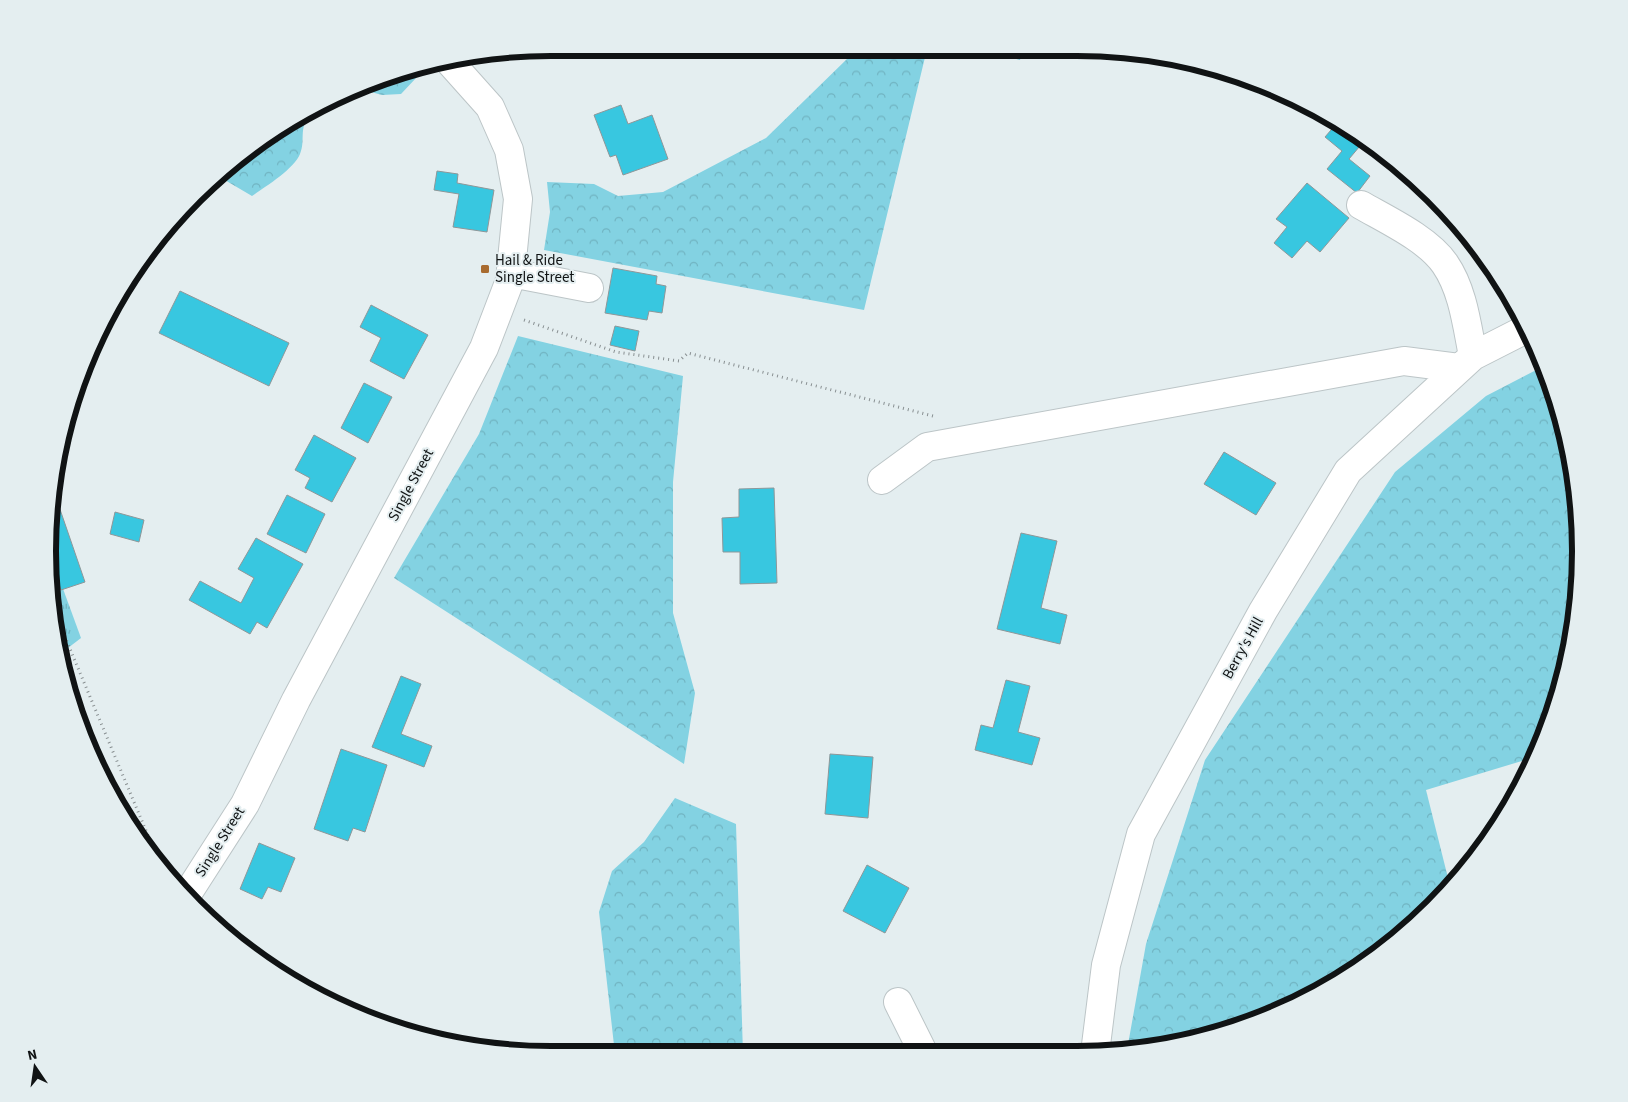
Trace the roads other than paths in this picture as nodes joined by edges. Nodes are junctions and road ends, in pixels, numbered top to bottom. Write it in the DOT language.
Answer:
graph roads {
  1 [pos="453,66"];
  2 [pos="1361,205"];
  3 [pos="511,273"];
  4 [pos="588,288"];
  5 [pos="1520,331"];
  6 [pos="1466,362"];
  7 [pos="882,480"];
  8 [pos="190,889"];
  9 [pos="898,1002"];
  10 [pos="1096,1045"];
  11 [pos="920,1046"];
  1 -- 3 [label="street, Single Street"];
  2 -- 6 [label="street"];
  3 -- 4 [label="street"];
  3 -- 8 [label="street, Single Street"];
  5 -- 6 [label="street, Berry's Hill"];
  6 -- 7 [label="street"];
  6 -- 10 [label="street, Berry's Hill"];
  9 -- 11 [label="street"];
}
